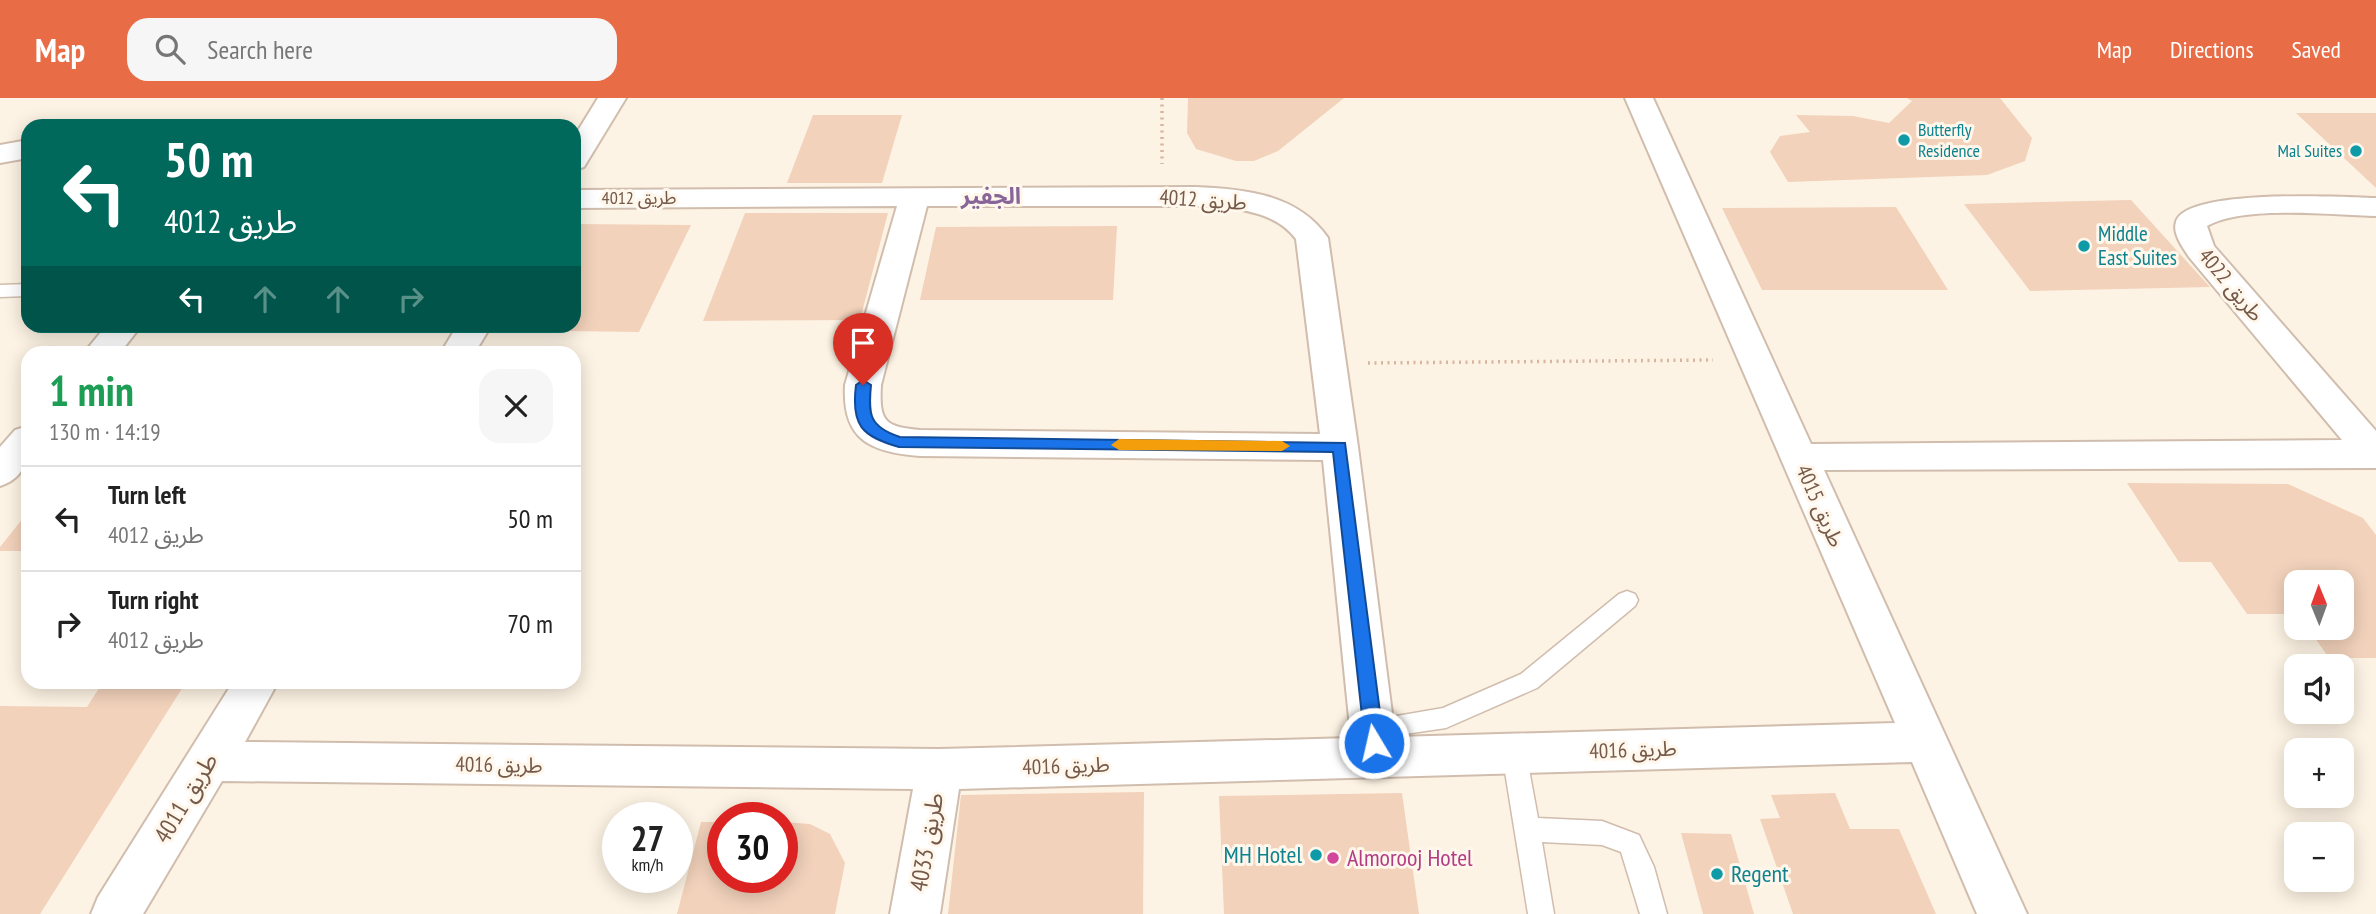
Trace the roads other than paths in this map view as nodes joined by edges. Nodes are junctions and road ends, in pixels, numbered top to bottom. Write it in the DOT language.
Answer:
graph roads {
  1 [pos="612,98"];
  2 [pos="1639,98"];
  3 [pos="581,149"];
  4 [pos="21,150"];
  5 [pos="0,154"];
  6 [pos="915,196"];
  7 [pos="581,199"];
  8 [pos="2376,206"];
  9 [pos="21,290"];
  10 [pos="0,291"];
  11 [pos="21,447"];
  12 [pos="1340,447"];
  13 [pos="2375,454"];
  14 [pos="1798,457"];
  15 [pos="0,472"];
  16 [pos="1627,600"];
  17 [pos="253,689"];
  18 [pos="1924,742"];
  19 [pos="1374,743"];
  20 [pos="1514,753"];
  21 [pos="209,761"];
  22 [pos="939,769"];
  23 [pos="1527,829"];
  24 [pos="116,914"];
  25 [pos="915,914"];
  26 [pos="1541,914"];
  27 [pos="1654,914"];
  28 [pos="2002,914"];
  1 -- 3 [label="street"];
  2 -- 14 [label="street, طريق 4015"];
  4 -- 5 [label="street"];
  6 -- 7 [label="street, طريق 4012"];
  6 -- 12 [label="street, طريق 4012"];
  6 -- 12 [label="street"];
  8 -- 13 [label="street, طريق 4022"];
  9 -- 10 [label="lane"];
  11 -- 15 [label="street"];
  12 -- 19 [label="street, طريق 4012"];
  13 -- 14 [label="street"];
  14 -- 18 [label="street, طريق 4015"];
  16 -- 19 [label="lane"];
  17 -- 21 [label="street, طريق 4011"];
  18 -- 20 [label="street, طريق 4016"];
  18 -- 28 [label="street, طريق 4015"];
  19 -- 20 [label="street, طريق 4016"];
  19 -- 22 [label="street, طريق 4016"];
  20 -- 23 [label="lane"];
  21 -- 22 [label="street, طريق 4016"];
  21 -- 24 [label="street, طريق 4011"];
  22 -- 25 [label="street, طريق 4033"];
  23 -- 26 [label="lane"];
  23 -- 27 [label="lane"];
}
